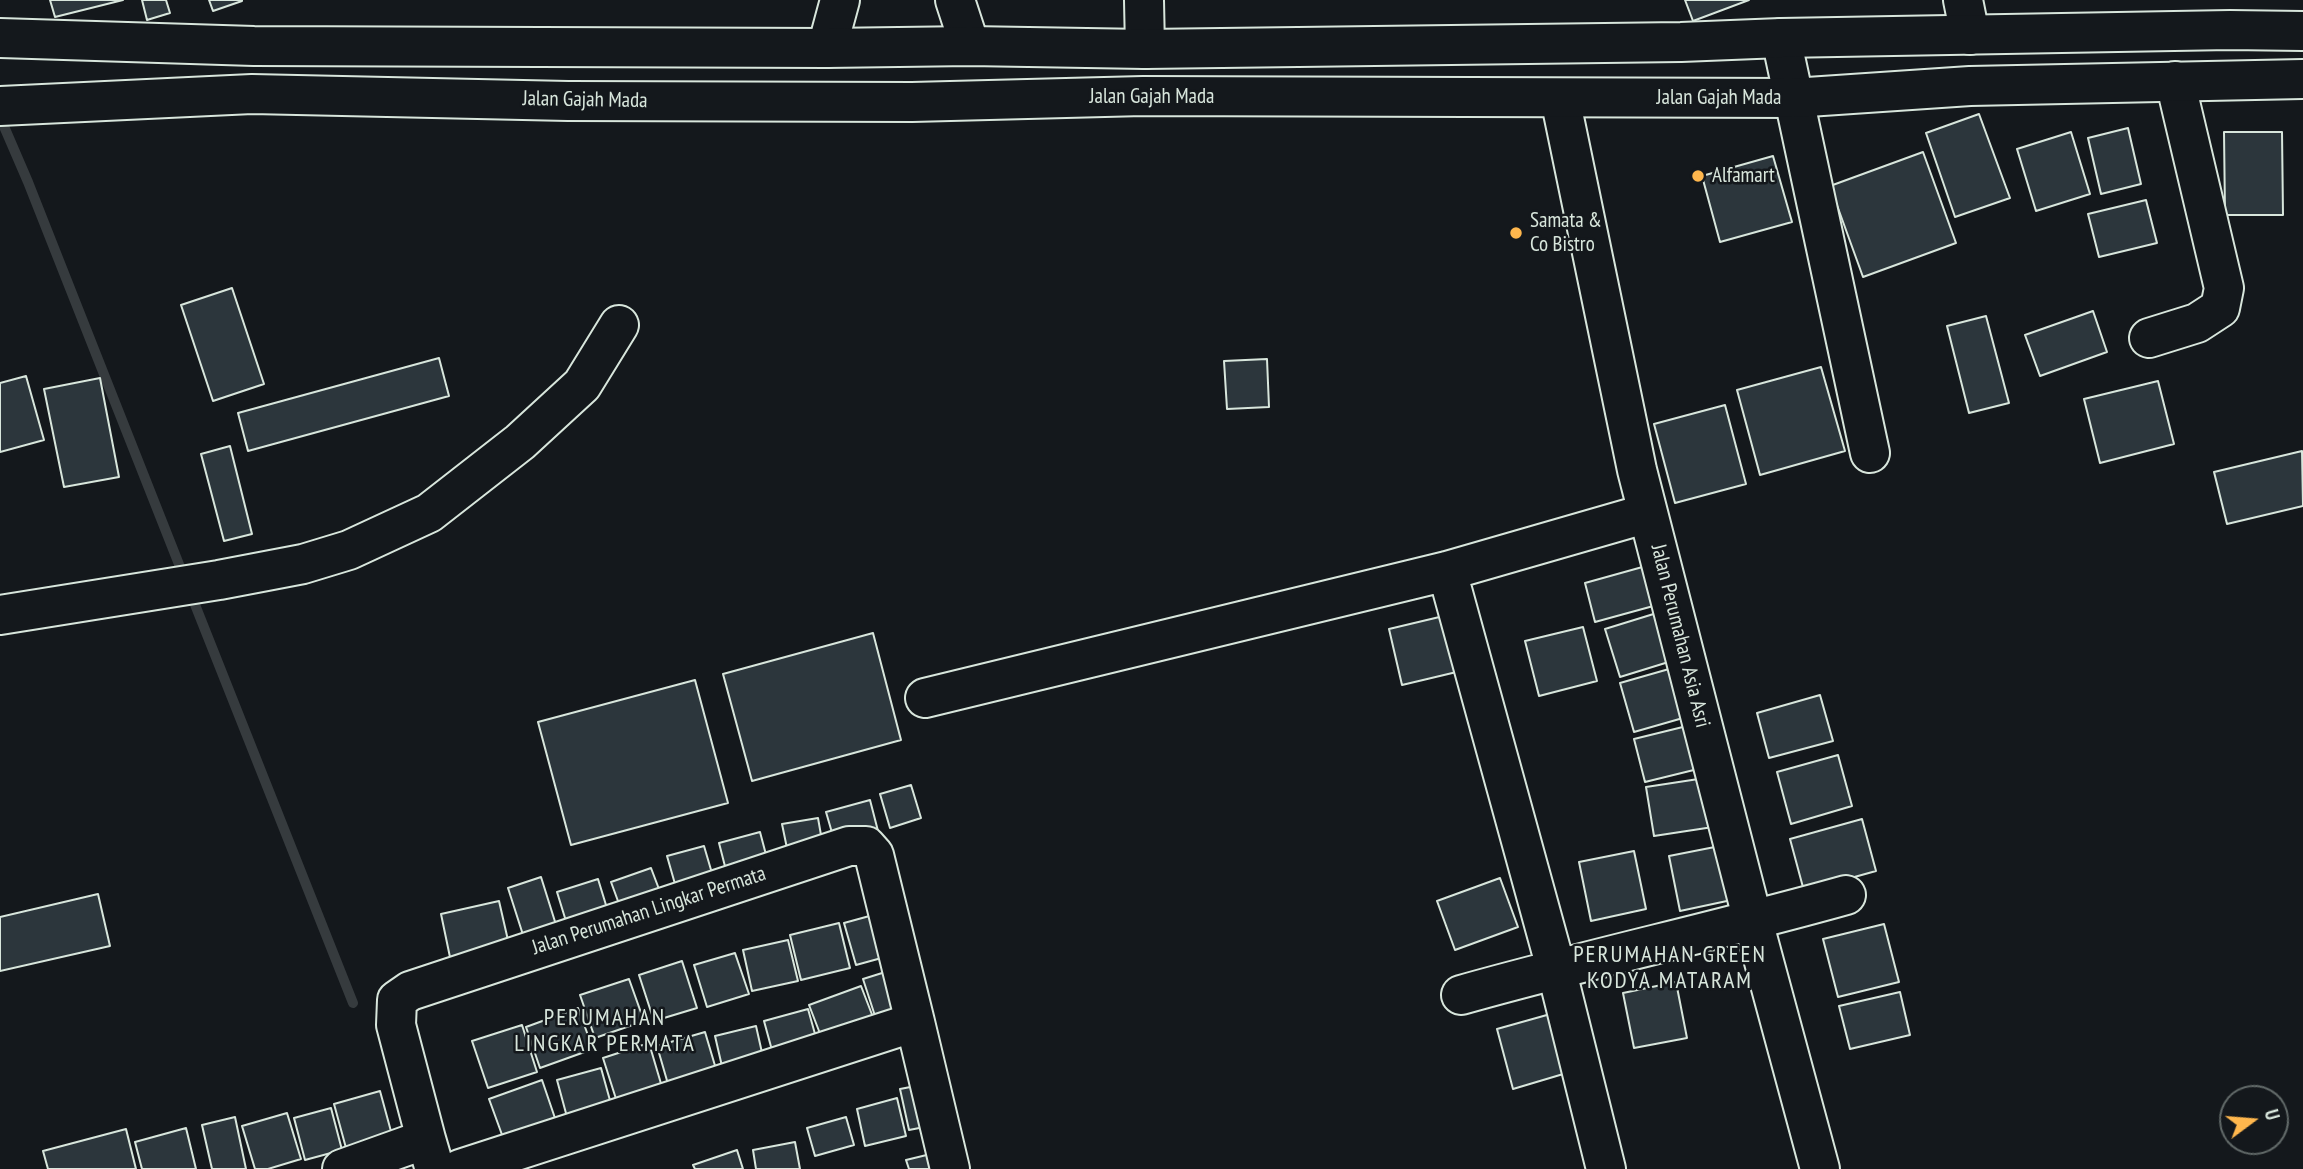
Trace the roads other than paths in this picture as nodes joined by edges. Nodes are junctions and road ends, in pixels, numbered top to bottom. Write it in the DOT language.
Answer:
graph roads {
  1 [pos="840,0"];
  2 [pos="955,0"];
  3 [pos="1144,0"];
  4 [pos="1966,18"];
  5 [pos="2303,31"];
  6 [pos="4,38"];
  7 [pos="1781,38"];
  8 [pos="970,46"];
  9 [pos="910,47"];
  10 [pos="827,48"];
  11 [pos="1145,50"];
  12 [pos="2303,79"];
  13 [pos="2175,81"];
  14 [pos="1560,97"];
  15 [pos="1793,99"];
  16 [pos="912,102"];
  17 [pos="10,106"];
  18 [pos="619,324"];
  19 [pos="2149,338"];
  20 [pos="1870,453"];
  21 [pos="1648,513"];
  22 [pos="1447,571"];
  23 [pos="0,615"];
  24 [pos="925,698"];
  25 [pos="1846,895"];
  26 [pos="1753,921"];
  27 [pos="1556,968"];
  28 [pos="1461,995"];
  29 [pos="915,1022"];
  30 [pos="430,1154"];
  31 [pos="342,1169"];
  32 [pos="460,1169"];
  33 [pos="950,1169"];
  34 [pos="1606,1169"];
  35 [pos="1820,1169"];
  1 -- 10 [label="street"];
  2 -- 8 [label="street"];
  3 -- 11 [label="street"];
  4 -- 5 [label="street"];
  4 -- 7 [label="street"];
  6 -- 10 [label="street"];
  7 -- 11 [label="street"];
  7 -- 15 [label="street"];
  8 -- 9 [label="street"];
  8 -- 11 [label="street"];
  9 -- 10 [label="street"];
  9 -- 16 [label="street"];
  12 -- 13 [label="street, Jalan Gajah Mada"];
  13 -- 15 [label="street, Jalan Gajah Mada"];
  13 -- 19 [label="street"];
  14 -- 15 [label="street, Jalan Gajah Mada"];
  14 -- 16 [label="street, Jalan Gajah Mada"];
  14 -- 21 [label="street, Jalan Perumahan Asia Asri"];
  15 -- 20 [label="street"];
  16 -- 17 [label="street, Jalan Gajah Mada"];
  18 -- 23 [label="street"];
  21 -- 22 [label="street"];
  21 -- 26 [label="street, Jalan Perumahan Asia Asri"];
  22 -- 24 [label="street"];
  22 -- 27 [label="street"];
  25 -- 26 [label="street"];
  26 -- 27 [label="street"];
  26 -- 35 [label="street, Jalan Perumahan Asia Asri"];
  27 -- 28 [label="street"];
  27 -- 34 [label="street"];
  29 -- 30 [label="street, Jalan Perumahan Lingkar Permata"];
  29 -- 32 [label="street"];
  29 -- 33 [label="street, Jalan Perumahan Lingkar Permata"];
  30 -- 31 [label="street, Jalan Perumahan Lingkar Permata"];
}
